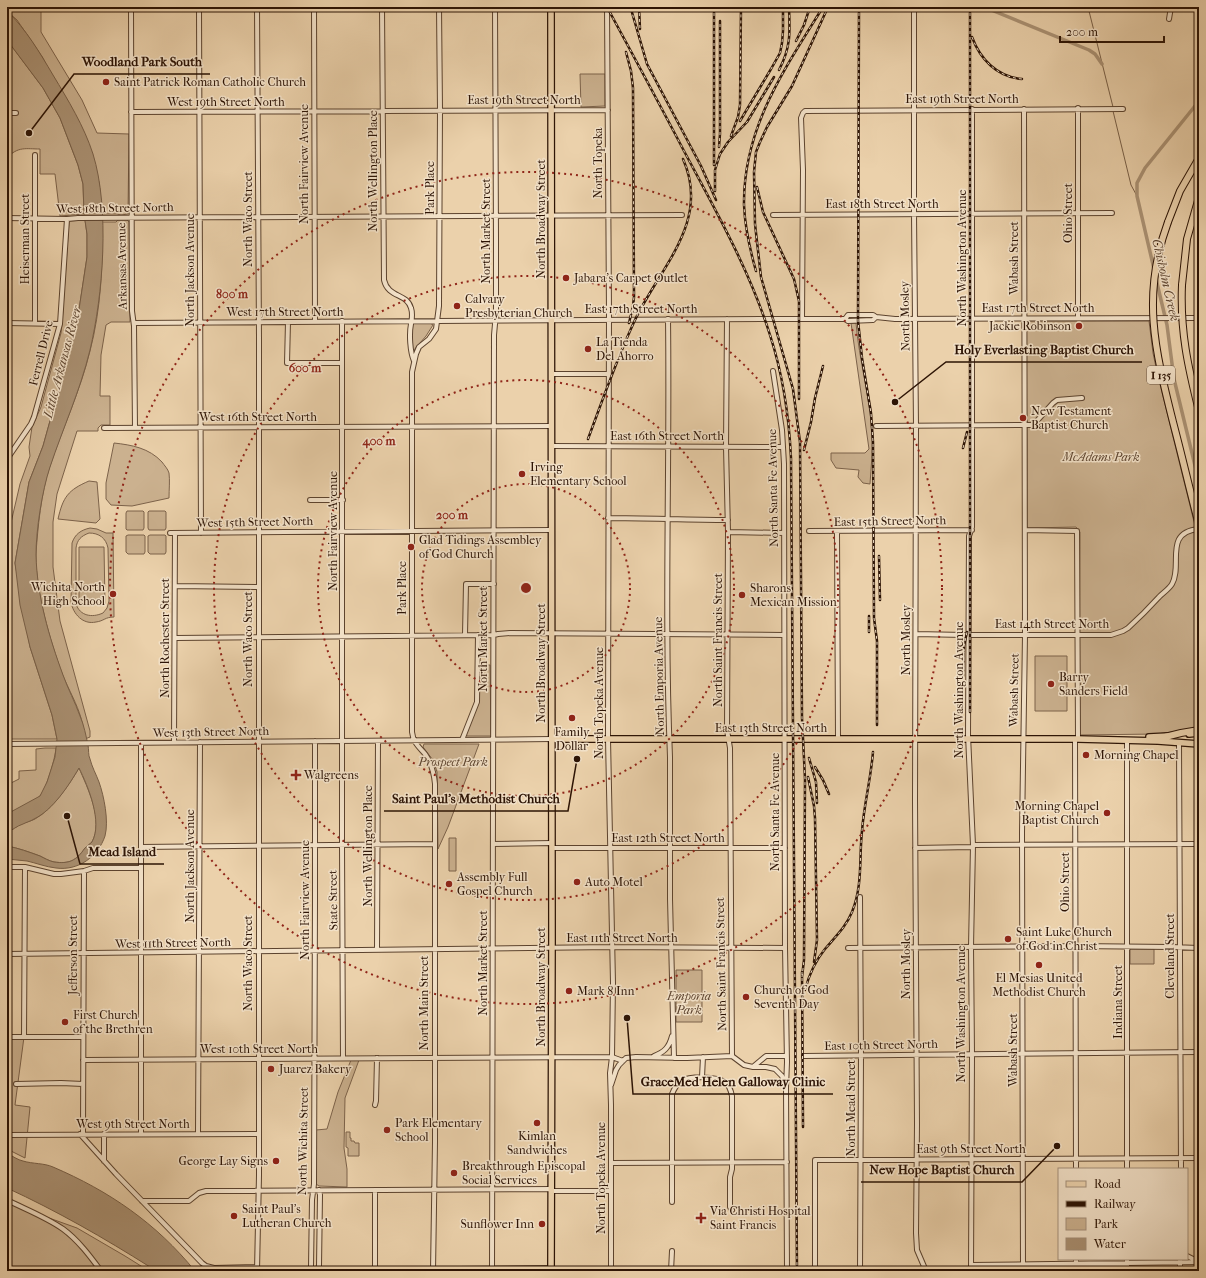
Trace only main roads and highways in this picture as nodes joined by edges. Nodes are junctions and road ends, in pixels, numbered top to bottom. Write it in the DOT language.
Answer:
graph roads {
  1 [pos="551,7"];
  2 [pos="1199,158"];
  3 [pos="1199,197"];
  4 [pos="1199,411"];
  5 [pos="1199,525"];
  6 [pos="1199,732"];
  7 [pos="1165,737"];
  8 [pos="552,739"];
  9 [pos="1127,740"];
  10 [pos="1199,744"];
  11 [pos="551,1270"];
  1 -- 8 [label="main road, North Broadway Street"];
  2 -- 5 [label="highway, I 135, bridge"];
  3 -- 4 [label="highway, I 135, bridge"];
  6 -- 7 [label="highway"];
  7 -- 9 [label="main road, East 13th Street North"];
  8 -- 9 [label="main road, East 13th Street North"];
  8 -- 11 [label="main road, North Broadway Street"];
  9 -- 10 [label="main road, East 13th Street North"];
}
